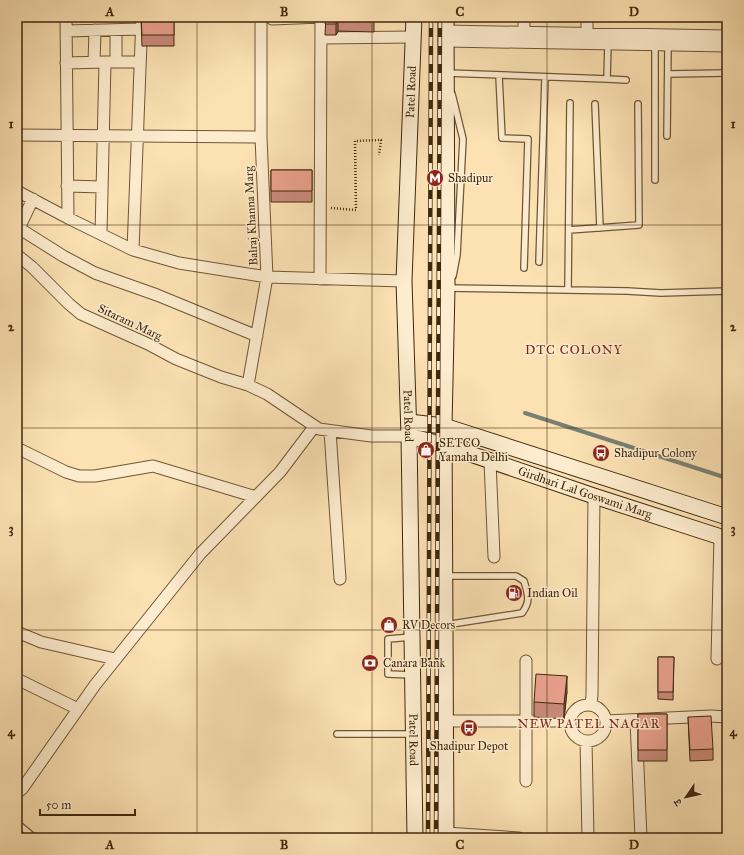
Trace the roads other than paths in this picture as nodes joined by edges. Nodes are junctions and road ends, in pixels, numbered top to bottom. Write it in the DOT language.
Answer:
graph roads {
  1 [pos="66,17"];
  2 [pos="142,17"];
  3 [pos="322,17"];
  4 [pos="414,17"];
  5 [pos="524,17"];
  6 [pos="587,17"];
  7 [pos="266,18"];
  8 [pos="141,29"];
  9 [pos="95,30"];
  10 [pos="116,30"];
  11 [pos="446,30"];
  12 [pos="66,31"];
  13 [pos="524,32"];
  14 [pos="587,34"];
  15 [pos="413,36"];
  16 [pos="727,36"];
  17 [pos="321,38"];
  18 [pos="608,44"];
  19 [pos="655,45"];
  20 [pos="668,45"];
  21 [pos="727,46"];
  22 [pos="105,62"];
  23 [pos="140,62"];
  24 [pos="66,63"];
  25 [pos="446,73"];
  26 [pos="727,73"];
  27 [pos="668,74"];
  28 [pos="499,76"];
  29 [pos="545,78"];
  30 [pos="607,79"];
  31 [pos="626,80"];
  32 [pos="570,104"];
  33 [pos="595,104"];
  34 [pos="638,104"];
  35 [pos="67,134"];
  36 [pos="17,135"];
  37 [pos="104,135"];
  38 [pos="137,135"];
  39 [pos="667,136"];
  40 [pos="261,137"];
  41 [pos="655,180"];
  42 [pos="67,186"];
  43 [pos="102,187"];
  44 [pos="17,191"];
  45 [pos="33,200"];
  46 [pos="68,218"];
  47 [pos="18,228"];
  48 [pos="600,228"];
  49 [pos="569,230"];
  50 [pos="101,234"];
  51 [pos="133,250"];
  52 [pos="17,255"];
  53 [pos="539,262"];
  54 [pos="524,268"];
  55 [pos="267,277"];
  56 [pos="320,279"];
  57 [pos="404,282"];
  58 [pos="447,288"];
  59 [pos="568,290"];
  60 [pos="727,291"];
  61 [pos="257,336"];
  62 [pos="248,385"];
  63 [pos="444,426"];
  64 [pos="314,427"];
  65 [pos="409,429"];
  66 [pos="330,431"];
  67 [pos="444,445"];
  68 [pos="17,448"];
  69 [pos="490,461"];
  70 [pos="594,496"];
  71 [pos="256,497"];
  72 [pos="727,517"];
  73 [pos="724,538"];
  74 [pos="494,557"];
  75 [pos="445,576"];
  76 [pos="340,579"];
  77 [pos="445,625"];
  78 [pos="17,632"];
  79 [pos="412,637"];
  80 [pos="115,659"];
  81 [pos="717,659"];
  82 [pos="526,661"];
  83 [pos="413,675"];
  84 [pos="17,679"];
  85 [pos="590,704"];
  86 [pos="78,709"];
  87 [pos="727,717"];
  88 [pos="526,720"];
  89 [pos="636,720"];
  90 [pos="446,721"];
  91 [pos="570,721"];
  92 [pos="606,721"];
  93 [pos="337,734"];
  94 [pos="413,734"];
  95 [pos="586,741"];
  96 [pos="526,781"];
  97 [pos="17,793"];
  98 [pos="17,823"];
  99 [pos="446,836"];
  100 [pos="35,838"];
  101 [pos="415,838"];
  102 [pos="519,838"];
  103 [pos="588,838"];
  104 [pos="641,838"];
  1 -- 12 [label="street"];
  2 -- 8 [label="street"];
  3 -- 7 [label="street"];
  3 -- 17 [label="street"];
  4 -- 15 [label="main road, Patel Road"];
  5 -- 13 [label="street"];
  6 -- 14 [label="street"];
  7 -- 40 [label="street, Balraj Khanna Marg"];
  8 -- 10 [label="street"];
  8 -- 23 [label="street"];
  9 -- 10 [label="street"];
  9 -- 12 [label="street"];
  9 -- 22 [label="street"];
  10 -- 22 [label="street"];
  11 -- 13 [label="street"];
  11 -- 18 [label="street"];
  11 -- 25 [label="main road"];
  12 -- 24 [label="street"];
  13 -- 14 [label="street"];
  14 -- 16 [label="street"];
  15 -- 17 [label="street"];
  15 -- 57 [label="main road, Patel Road"];
  17 -- 56 [label="street"];
  18 -- 19 [label="street"];
  18 -- 30 [label="lane"];
  19 -- 20 [label="street"];
  19 -- 41 [label="lane"];
  20 -- 21 [label="street"];
  20 -- 27 [label="lane"];
  22 -- 23 [label="street"];
  22 -- 24 [label="street"];
  22 -- 37 [label="street"];
  23 -- 38 [label="street"];
  24 -- 35 [label="street"];
  25 -- 28 [label="lane"];
  25 -- 58 [label="main road"];
  26 -- 27 [label="lane"];
  27 -- 39 [label="lane"];
  28 -- 29 [label="lane"];
  28 -- 54 [label="lane"];
  29 -- 30 [label="lane"];
  29 -- 53 [label="lane"];
  30 -- 31 [label="lane"];
  32 -- 49 [label="lane"];
  33 -- 48 [label="lane"];
  34 -- 48 [label="lane"];
  35 -- 36 [label="street"];
  35 -- 37 [label="street"];
  35 -- 42 [label="street"];
  37 -- 38 [label="street"];
  37 -- 43 [label="street"];
  38 -- 40 [label="street"];
  38 -- 51 [label="street"];
  40 -- 55 [label="street, Balraj Khanna Marg"];
  42 -- 43 [label="street"];
  42 -- 46 [label="street"];
  43 -- 50 [label="street"];
  44 -- 45 [label="street"];
  45 -- 46 [label="street"];
  45 -- 47 [label="street"];
  46 -- 50 [label="street"];
  47 -- 61 [label="street"];
  48 -- 49 [label="lane"];
  49 -- 59 [label="lane"];
  50 -- 51 [label="street"];
  51 -- 55 [label="street"];
  52 -- 62 [label="street, Sitaram Marg"];
  55 -- 56 [label="street, Balraj Khanna Marg"];
  55 -- 61 [label="street"];
  56 -- 57 [label="street, Balraj Khanna Marg"];
  57 -- 65 [label="main road, Patel Road"];
  58 -- 59 [label="lane"];
  58 -- 63 [label="main road"];
  59 -- 60 [label="lane"];
  61 -- 62 [label="street"];
  62 -- 64 [label="street, Sitaram Marg"];
  63 -- 65 [label="main road, Girdhari Lal Goswami Marg"];
  63 -- 67 [label="main road"];
  63 -- 72 [label="main road, Girdhari Lal Goswami Marg"];
  64 -- 66 [label="street"];
  64 -- 71 [label="street"];
  65 -- 66 [label="street"];
  65 -- 67 [label="main road, Girdhari Lal Goswami Marg"];
  65 -- 79 [label="main road, Patel Road"];
  66 -- 76 [label="street"];
  67 -- 69 [label="main road, Girdhari Lal Goswami Marg"];
  67 -- 75 [label="main road"];
  68 -- 71 [label="street"];
  69 -- 70 [label="main road, Girdhari Lal Goswami Marg"];
  69 -- 74 [label="street"];
  70 -- 73 [label="main road, Girdhari Lal Goswami Marg"];
  70 -- 85 [label="street"];
  71 -- 80 [label="street"];
  73 -- 81 [label="street"];
  75 -- 77 [label="main road"];
  75 -- 77 [label="lane"];
  77 -- 90 [label="main road"];
  78 -- 80 [label="street"];
  79 -- 83 [label="main road, Patel Road"];
  79 -- 83 [label="lane"];
  80 -- 86 [label="street"];
  82 -- 88 [label="street"];
  83 -- 94 [label="main road, Patel Road"];
  84 -- 86 [label="street"];
  85 -- 91 [label="street"];
  85 -- 92 [label="street"];
  86 -- 97 [label="street"];
  87 -- 89 [label="street"];
  88 -- 90 [label="street"];
  88 -- 91 [label="street"];
  88 -- 96 [label="street"];
  89 -- 92 [label="street"];
  89 -- 104 [label="street"];
  90 -- 99 [label="main road"];
  91 -- 95 [label="street"];
  92 -- 95 [label="street"];
  93 -- 94 [label="lane"];
  94 -- 101 [label="main road, Patel Road"];
  95 -- 103 [label="street"];
  98 -- 100 [label="lane"];
  99 -- 102 [label="street"];
}
